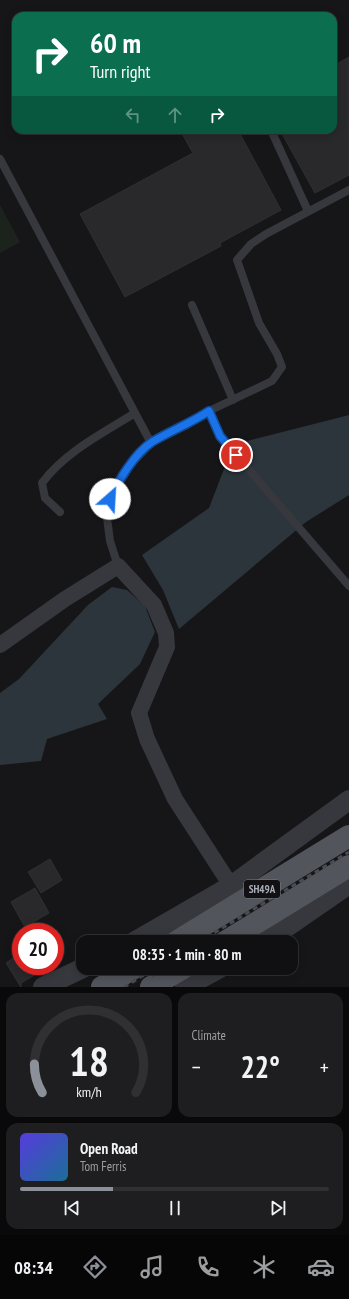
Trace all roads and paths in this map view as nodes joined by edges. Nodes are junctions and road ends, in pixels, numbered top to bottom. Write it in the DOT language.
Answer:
graph roads {
  1 [pos="273,134"];
  2 [pos="0,159"];
  3 [pos="349,190"];
  4 [pos="308,211"];
  5 [pos="192,305"];
  6 [pos="233,400"];
  7 [pos="209,411"];
  8 [pos="135,413"];
  9 [pos="151,443"];
  10 [pos="60,512"];
  11 [pos="118,566"];
  12 [pos="349,586"];
  13 [pos="0,645"];
  14 [pos="349,800"];
  15 [pos="349,836"];
  16 [pos="349,866"];
  17 [pos="349,884"];
  18 [pos="236,894"];
  19 [pos="149,935"];
  20 [pos="185,935"];
  21 [pos="236,935"];
  22 [pos="275,935"];
  23 [pos="76,971"];
  24 [pos="122,975"];
  25 [pos="207,975"];
  26 [pos="43,987"];
  27 [pos="102,987"];
  28 [pos="185,987"];
  1 -- 4 [label="lane"];
  2 -- 8 [label="lane"];
  3 -- 4 [label="lane"];
  4 -- 6 [label="lane"];
  5 -- 6 [label="lane"];
  6 -- 7 [label="lane"];
  7 -- 9 [label="lane"];
  7 -- 12 [label="lane"];
  8 -- 9 [label="lane"];
  8 -- 10 [label="lane"];
  9 -- 11 [label="lane"];
  11 -- 13 [label="street"];
  11 -- 18 [label="street"];
  14 -- 18 [label="street"];
  15 -- 18 [label="main road, SH49A"];
  16 -- 21 [label="main road, SH49A"];
  17 -- 22 [label="street"];
  18 -- 19 [label="street"];
  18 -- 20 [label="main road, SH49A"];
  23 -- 26 [label="street"];
  24 -- 27 [label="main road"];
  25 -- 28 [label="street"];
}
